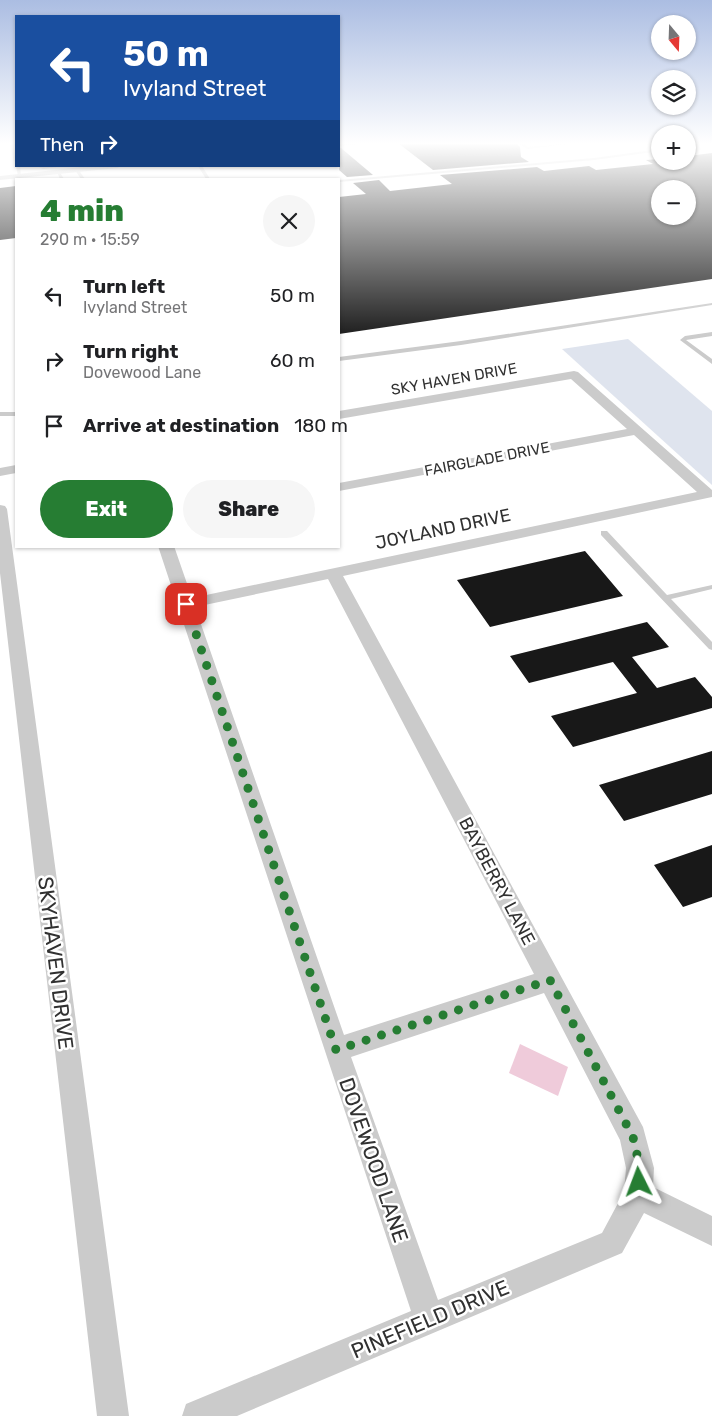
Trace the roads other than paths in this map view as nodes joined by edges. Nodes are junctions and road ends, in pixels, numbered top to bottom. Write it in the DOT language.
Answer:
graph roads {
  1 [pos="712,304"];
  2 [pos="712,334"];
  3 [pos="340,359"];
  4 [pos="712,362"];
  5 [pos="574,375"];
  6 [pos="0,414"];
  7 [pos="15,414"];
  8 [pos="340,415"];
  9 [pos="636,431"];
  10 [pos="15,469"];
  11 [pos="0,472"];
  12 [pos="340,486"];
  13 [pos="708,494"];
  14 [pos="0,509"];
  15 [pos="604,533"];
  16 [pos="12,548"];
  17 [pos="167,548"];
  18 [pos="333,573"];
  19 [pos="712,586"];
  20 [pos="665,598"];
  21 [pos="186,604"];
  22 [pos="712,647"];
  23 [pos="550,980"];
  24 [pos="336,1050"];
  25 [pos="638,1195"];
  26 [pos="712,1231"];
  27 [pos="429,1319"];
  28 [pos="113,1416"];
  29 [pos="198,1416"];
  1 -- 3 [label="lane"];
  2 -- 4 [label="lane"];
  5 -- 8 [label="street, SKY HAVEN DRIVE"];
  5 -- 9 [label="street"];
  6 -- 7 [label="lane"];
  9 -- 12 [label="street, FAIRGLADE DRIVE"];
  9 -- 13 [label="street"];
  10 -- 11 [label="street"];
  13 -- 18 [label="street, JOYLAND DRIVE"];
  14 -- 16 [label="street, SKYHAVEN DRIVE"];
  15 -- 20 [label="lane"];
  16 -- 28 [label="street, SKYHAVEN DRIVE"];
  17 -- 21 [label="street, DOVEWOOD LANE"];
  18 -- 21 [label="street, JOYLAND DRIVE"];
  18 -- 23 [label="street, BAYBERRY LANE"];
  19 -- 20 [label="lane"];
  20 -- 22 [label="lane"];
  21 -- 24 [label="street, DOVEWOOD LANE"];
  23 -- 24 [label="street"];
  23 -- 25 [label="street, BAYBERRY LANE"];
  24 -- 27 [label="street, DOVEWOOD LANE"];
  25 -- 26 [label="street"];
  25 -- 27 [label="street, PINEFIELD DRIVE"];
  27 -- 29 [label="street, PINEFIELD DRIVE"];
}
